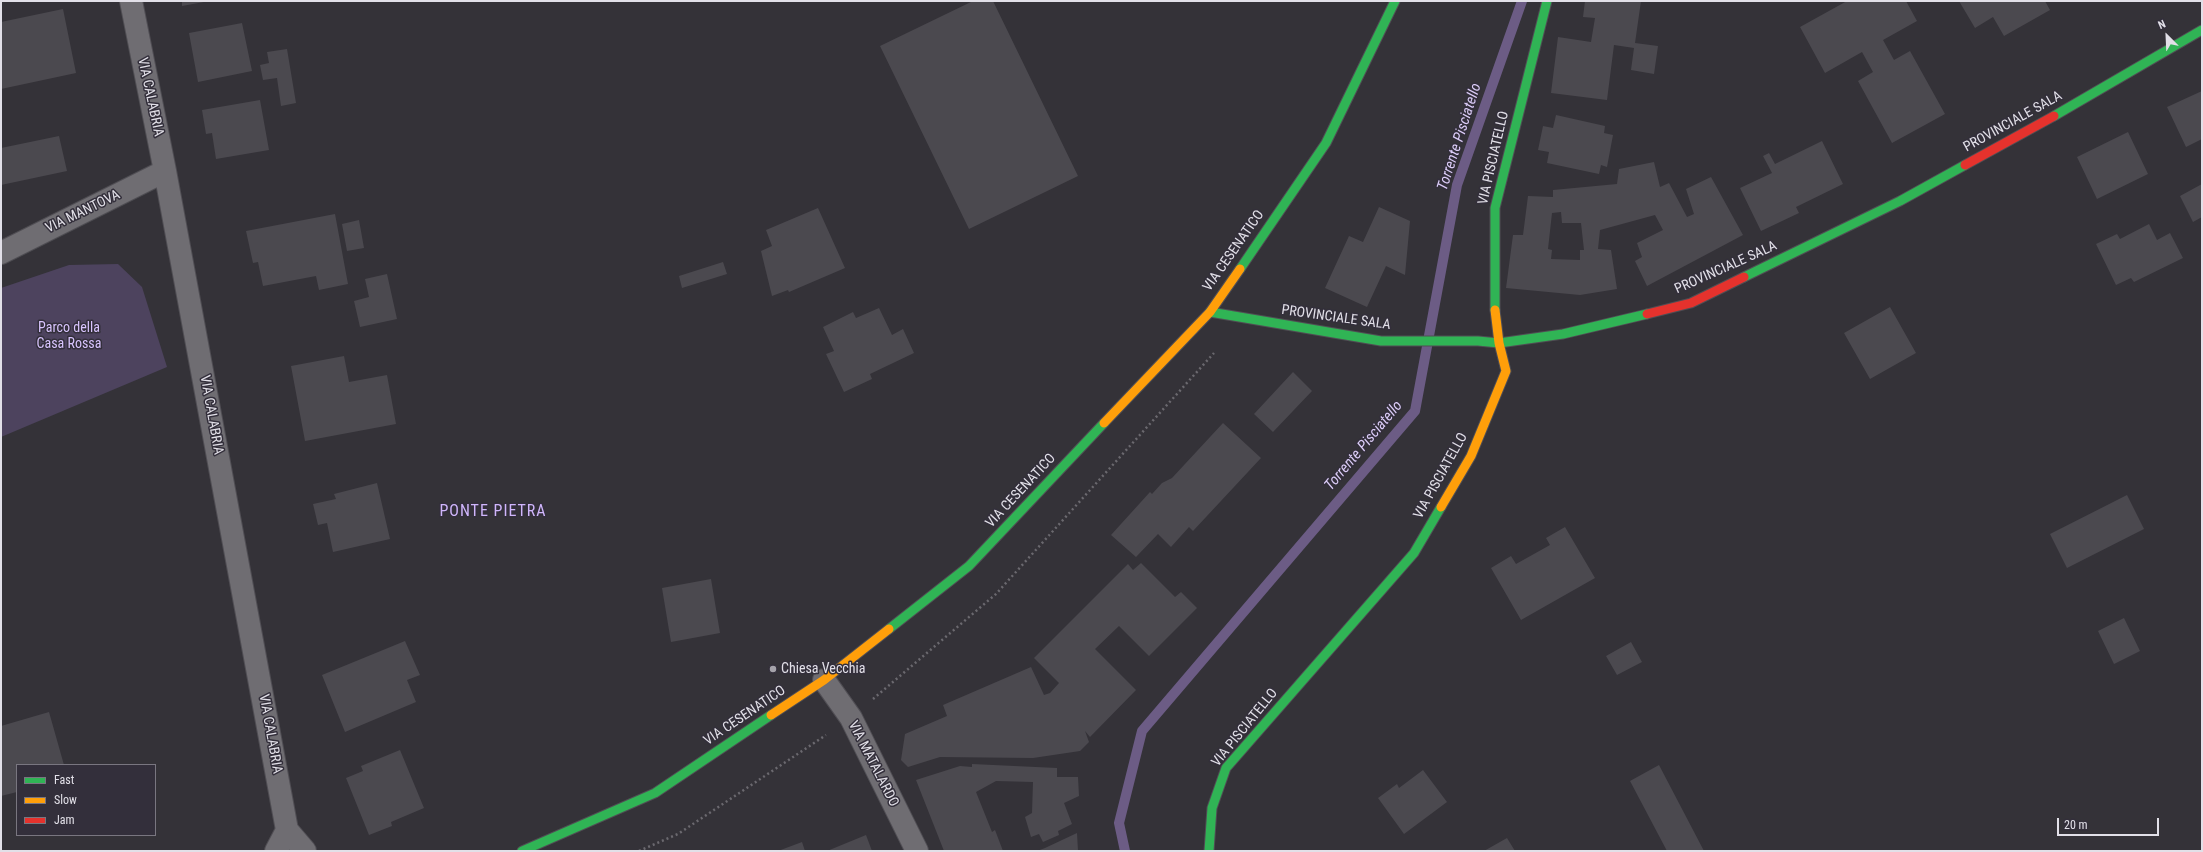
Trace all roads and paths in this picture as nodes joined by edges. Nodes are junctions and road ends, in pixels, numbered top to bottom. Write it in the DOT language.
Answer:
graph roads {
  1 [pos="131,1"];
  2 [pos="1395,1"];
  3 [pos="1547,1"];
  4 [pos="2202,30"];
  5 [pos="165,171"];
  6 [pos="1,252"];
  7 [pos="1210,312"];
  8 [pos="1499,343"];
  9 [pos="824,680"];
  10 [pos="287,830"];
  11 [pos="276,851"];
  12 [pos="305,851"];
  13 [pos="522,851"];
  14 [pos="917,851"];
  15 [pos="1209,851"];
  1 -- 5 [label="street, VIA CALABRIA"];
  2 -- 7 [label="street, VIA CESENATICO"];
  3 -- 8 [label="street, VIA PISCIATELLO"];
  4 -- 8 [label="street, PROVINCIALE SALA"];
  5 -- 6 [label="street, VIA MANTOVA"];
  5 -- 10 [label="street, VIA CALABRIA"];
  7 -- 8 [label="street, PROVINCIALE SALA"];
  7 -- 9 [label="street, VIA CESENATICO"];
  8 -- 15 [label="street, VIA PISCIATELLO"];
  9 -- 13 [label="street, VIA CESENATICO"];
  9 -- 14 [label="street, VIA MATALARDO"];
  10 -- 11 [label="street"];
  10 -- 12 [label="street"];
}
